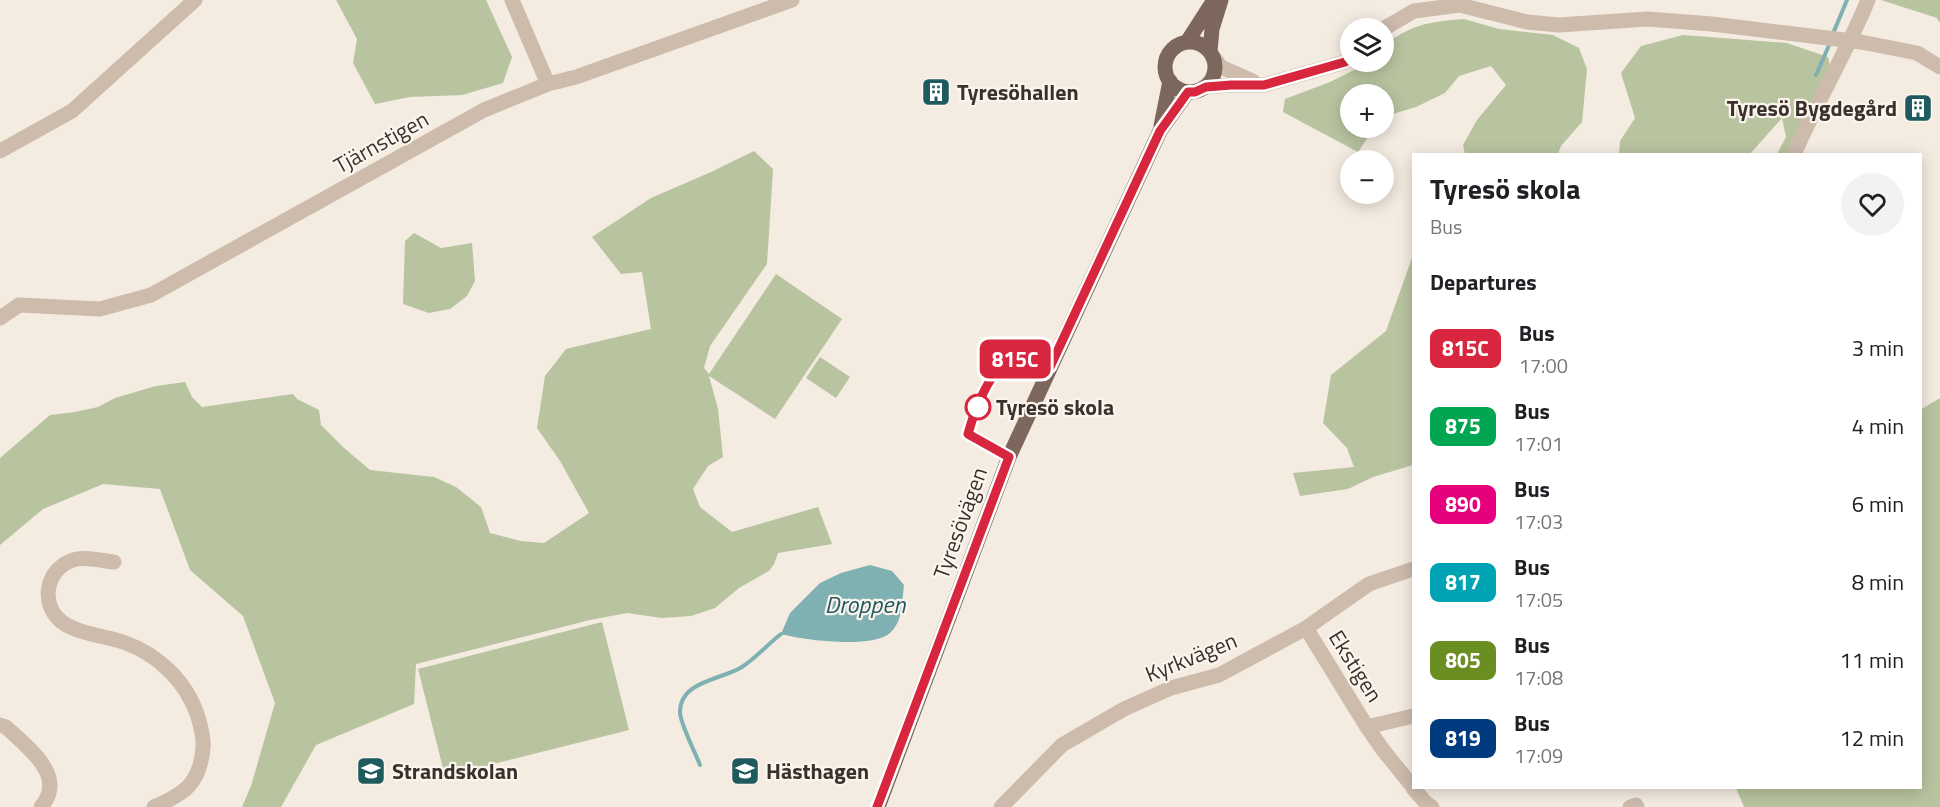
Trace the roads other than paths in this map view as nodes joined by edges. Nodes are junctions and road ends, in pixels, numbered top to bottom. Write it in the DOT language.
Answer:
graph roads {
  1 [pos="195,0"];
  2 [pos="512,0"];
  3 [pos="792,0"];
  4 [pos="1214,0"];
  5 [pos="1221,0"];
  6 [pos="1868,0"];
  7 [pos="1394,22"];
  8 [pos="1838,39"];
  9 [pos="1187,42"];
  10 [pos="1212,55"];
  11 [pos="1340,63"];
  12 [pos="1940,67"];
  13 [pos="1170,81"];
  14 [pos="548,84"];
  15 [pos="1264,85"];
  16 [pos="1206,87"];
  17 [pos="1188,92"];
  18 [pos="1160,131"];
  19 [pos="0,151"];
  20 [pos="1794,153"];
  21 [pos="0,318"];
  22 [pos="114,562"];
  23 [pos="1412,569"];
  24 [pos="1306,628"];
  25 [pos="1412,716"];
  26 [pos="0,725"];
  27 [pos="1367,727"];
  28 [pos="1412,786"];
  29 [pos="1414,789"];
  30 [pos="1424,805"];
  31 [pos="41,807"];
  32 [pos="154,807"];
  33 [pos="878,807"];
  34 [pos="1000,807"];
  35 [pos="1630,807"];
  36 [pos="1637,807"];
  1 -- 19 [label="street"];
  2 -- 14 [label="street"];
  3 -- 14 [label="street, Tjärnstigen"];
  4 -- 9 [label="main road, Tyresövägen"];
  5 -- 10 [label="main road"];
  6 -- 8 [label="street"];
  7 -- 8 [label="street"];
  8 -- 12 [label="street"];
  8 -- 20 [label="street"];
  9 -- 10 [label="main road"];
  9 -- 13 [label="main road, Tyresövägen"];
  10 -- 15 [label="street"];
  10 -- 16 [label="main road"];
  11 -- 15 [label="street"];
  13 -- 17 [label="main road"];
  13 -- 18 [label="main road, Tyresövägen"];
  14 -- 21 [label="street, Tjärnstigen"];
  15 -- 16 [label="street"];
  16 -- 17 [label="main road"];
  17 -- 18 [label="main road, Tyresövägen"];
  18 -- 33 [label="main road, Tyresövägen"];
  22 -- 32 [label="street"];
  23 -- 24 [label="street, Kyrkvägen"];
  24 -- 27 [label="street, Ekstigen"];
  24 -- 34 [label="street, Kyrkvägen"];
  25 -- 27 [label="street, Ekstigen"];
  26 -- 31 [label="street"];
  27 -- 28 [label="street, Ekstigen"];
  29 -- 30 [label="street, Ekstigen"];
  35 -- 36 [label="street"];
}
